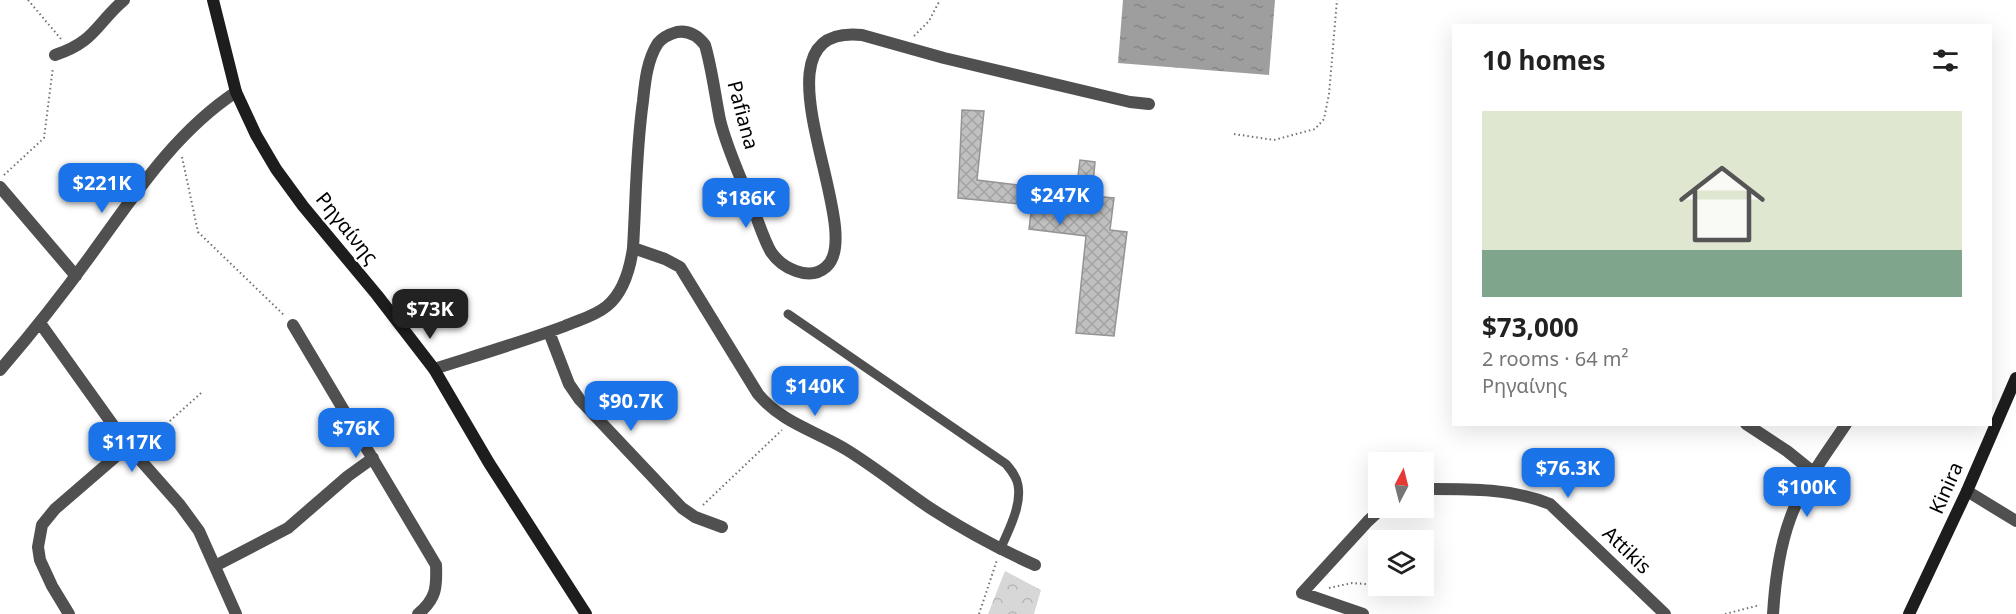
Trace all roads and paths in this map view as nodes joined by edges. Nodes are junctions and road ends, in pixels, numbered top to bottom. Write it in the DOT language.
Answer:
graph roads {
  1 [pos="28,0"];
  2 [pos="124,0"];
  3 [pos="213,0"];
  4 [pos="940,0"];
  5 [pos="1337,0"];
  6 [pos="904,47"];
  7 [pos="69,50"];
  8 [pos="55,55"];
  9 [pos="236,92"];
  10 [pos="1149,104"];
  11 [pos="1234,134"];
  12 [pos="179,141"];
  13 [pos="0,179"];
  14 [pos="0,187"];
  15 [pos="633,249"];
  16 [pos="76,276"];
  17 [pos="788,314"];
  18 [pos="40,323"];
  19 [pos="292,325"];
  20 [pos="549,332"];
  21 [pos="434,369"];
  22 [pos="0,370"];
  23 [pos="2016,378"];
  24 [pos="201,393"];
  25 [pos="790,422"];
  26 [pos="1749,426"];
  27 [pos="1845,426"];
  28 [pos="131,449"];
  29 [pos="373,458"];
  30 [pos="1814,472"];
  31 [pos="1434,489"];
  32 [pos="1967,491"];
  33 [pos="692,515"];
  34 [pos="1371,518"];
  35 [pos="2016,521"];
  36 [pos="722,527"];
  37 [pos="1000,550"];
  38 [pos="1035,565"];
  39 [pos="215,566"];
  40 [pos="1368,584"];
  41 [pos="1323,600"];
  42 [pos="1773,608"];
  43 [pos="69,614"];
  44 [pos="236,614"];
  45 [pos="418,614"];
  46 [pos="585,614"];
  47 [pos="979,614"];
  48 [pos="1363,614"];
  49 [pos="1665,614"];
  50 [pos="1725,614"];
  51 [pos="1909,614"];
  1 -- 7 [label="path"];
  2 -- 7 [label="street"];
  3 -- 9 [label="street, Ρηγαίνης"];
  4 -- 6 [label="path"];
  5 -- 11 [label="path"];
  6 -- 10 [label="street, Pafiana"];
  6 -- 15 [label="street, Pafiana"];
  7 -- 8 [label="street"];
  8 -- 13 [label="path"];
  9 -- 12 [label="street"];
  9 -- 21 [label="street, Ρηγαίνης"];
  12 -- 16 [label="street"];
  12 -- 19 [label="path"];
  14 -- 16 [label="street"];
  15 -- 20 [label="street, Pafiana"];
  15 -- 25 [label="street"];
  16 -- 18 [label="street"];
  17 -- 37 [label="lane"];
  18 -- 22 [label="street"];
  18 -- 28 [label="street"];
  19 -- 29 [label="street"];
  20 -- 21 [label="street, Pafiana"];
  20 -- 33 [label="street"];
  21 -- 46 [label="street, Ρηγαίνης"];
  23 -- 32 [label="street, Kinira"];
  24 -- 28 [label="path"];
  25 -- 33 [label="path"];
  25 -- 37 [label="street"];
  26 -- 30 [label="street"];
  27 -- 30 [label="street"];
  28 -- 39 [label="street"];
  28 -- 43 [label="street"];
  29 -- 39 [label="street"];
  29 -- 45 [label="street"];
  30 -- 42 [label="street"];
  31 -- 49 [label="street, Attikis"];
  32 -- 35 [label="street"];
  32 -- 51 [label="street, Kinira"];
  33 -- 36 [label="street"];
  34 -- 41 [label="street"];
  37 -- 38 [label="street"];
  37 -- 47 [label="path"];
  39 -- 44 [label="street"];
  40 -- 41 [label="path"];
  41 -- 48 [label="street"];
  42 -- 50 [label="path"];
}
